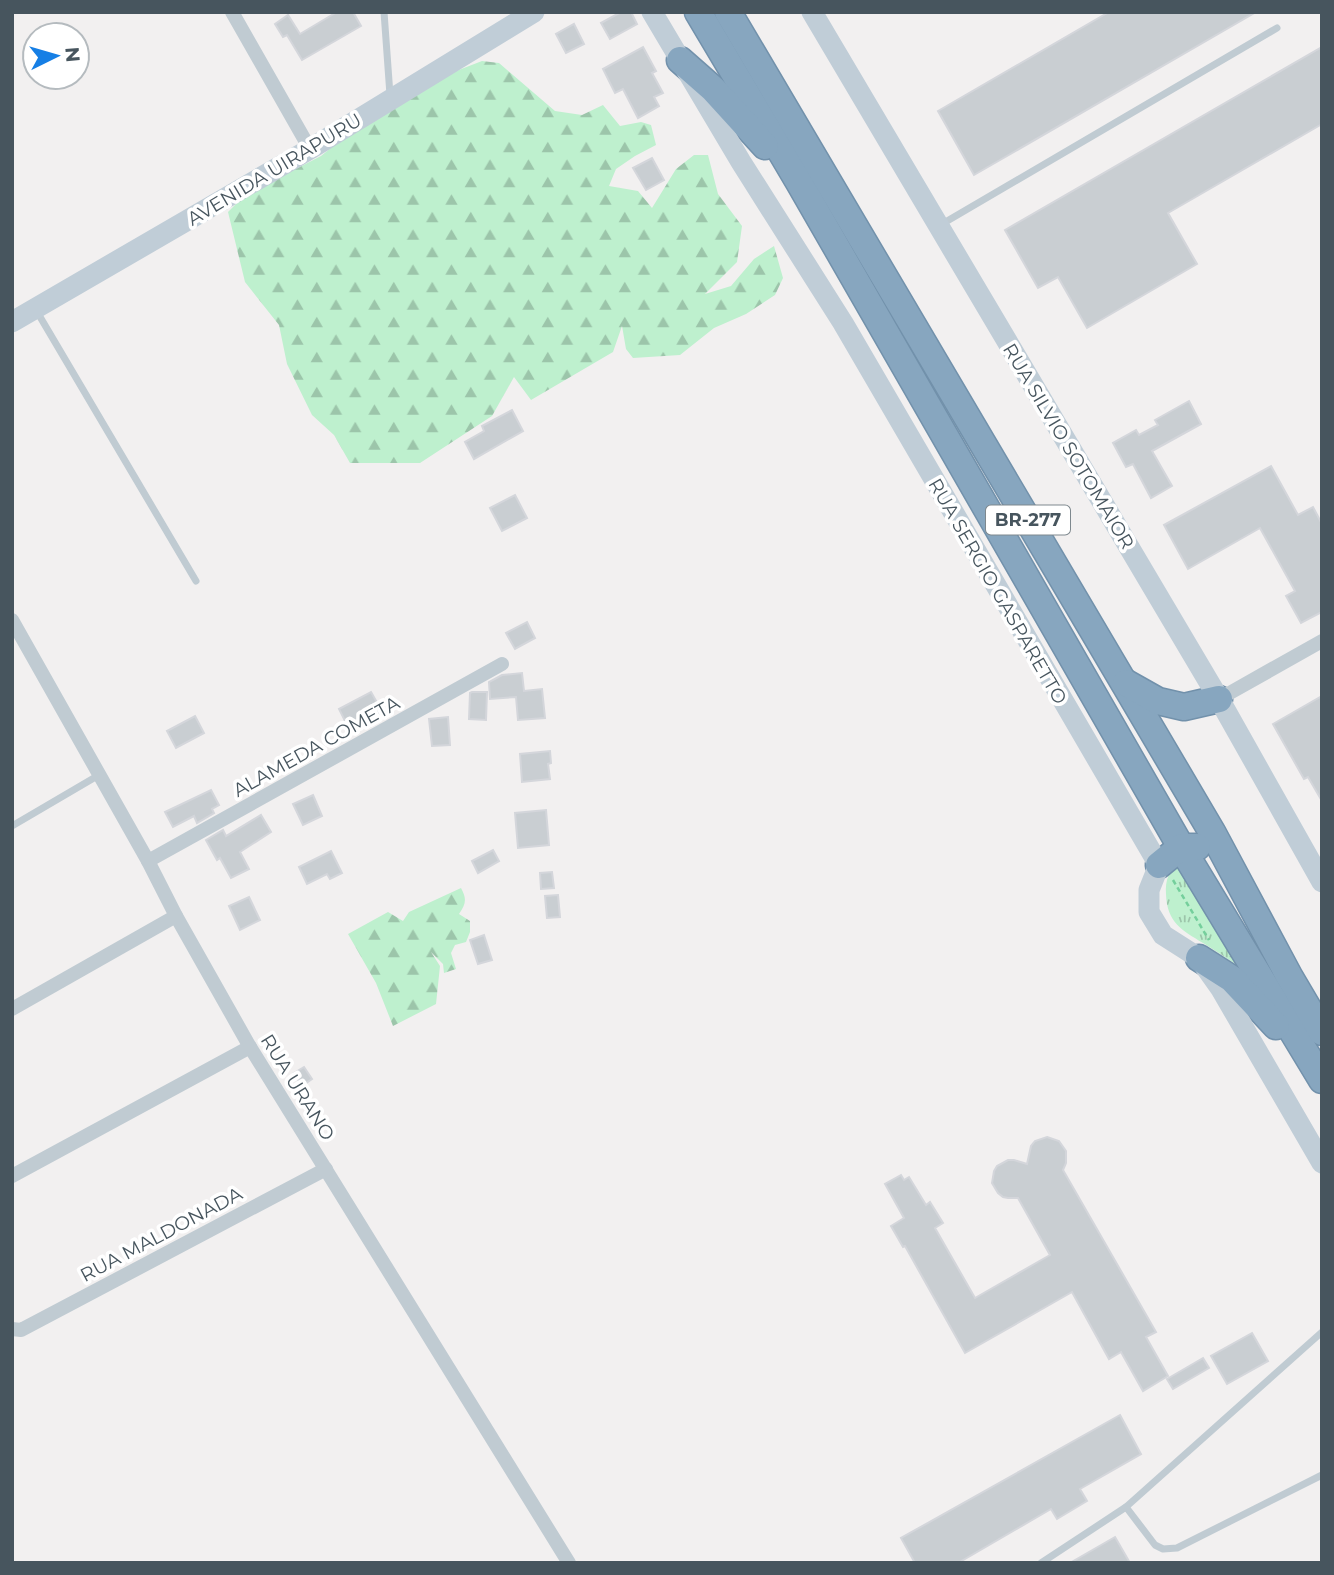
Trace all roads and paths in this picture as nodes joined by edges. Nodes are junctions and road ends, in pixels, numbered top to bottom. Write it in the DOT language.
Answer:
graph roads {
  1 [pos="232,12"];
  2 [pos="384,12"];
  3 [pos="534,12"];
  4 [pos="652,12"];
  5 [pos="698,12"];
  6 [pos="728,12"];
  7 [pos="812,12"];
  8 [pos="1277,28"];
  9 [pos="680,60"];
  10 [pos="390,100"];
  11 [pos="310,149"];
  12 [pos="799,182"];
  13 [pos="939,226"];
  14 [pos="36,309"];
  15 [pos="12,322"];
  16 [pos="195,581"];
  17 [pos="12,620"];
  18 [pos="1322,641"];
  19 [pos="502,664"];
  20 [pos="1123,681"];
  21 [pos="1219,699"];
  22 [pos="100,775"];
  23 [pos="12,825"];
  24 [pos="1181,847"];
  25 [pos="148,861"];
  26 [pos="1159,865"];
  27 [pos="1322,882"];
  28 [pos="176,916"];
  29 [pos="1199,958"];
  30 [pos="1289,975"];
  31 [pos="1322,989"];
  32 [pos="12,1009"];
  33 [pos="1322,1032"];
  34 [pos="250,1047"];
  35 [pos="1318,1074"];
  36 [pos="1322,1163"];
  37 [pos="326,1169"];
  38 [pos="12,1176"];
  39 [pos="12,1329"];
  40 [pos="1322,1332"];
  41 [pos="1322,1475"];
  42 [pos="1126,1507"];
  43 [pos="569,1563"];
  44 [pos="1041,1563"];
  1 -- 11 [label="street"];
  2 -- 10 [label="lane"];
  3 -- 10 [label="street, AVENIDA UIRAPURU"];
  4 -- 9 [label="street, RUA SERGIO GASPARETTO"];
  5 -- 12 [label="highway, BR-277"];
  6 -- 20 [label="highway, BR-277"];
  7 -- 13 [label="street, RUA SILVIO SOTOMAIOR"];
  8 -- 13 [label="lane"];
  9 -- 12 [label="highway"];
  9 -- 26 [label="street, RUA SERGIO GASPARETTO"];
  10 -- 11 [label="street, AVENIDA UIRAPURU"];
  11 -- 14 [label="street, AVENIDA UIRAPURU"];
  12 -- 24 [label="highway, BR-277"];
  13 -- 21 [label="street, RUA SILVIO SOTOMAIOR"];
  14 -- 15 [label="street, AVENIDA UIRAPURU"];
  14 -- 16 [label="lane"];
  17 -- 22 [label="street, RUA URANO"];
  18 -- 21 [label="street"];
  19 -- 25 [label="street, ALAMEDA COMETA"];
  20 -- 21 [label="highway"];
  20 -- 30 [label="highway, BR-277"];
  21 -- 27 [label="street, RUA SILVIO SOTOMAIOR"];
  22 -- 23 [label="lane"];
  22 -- 25 [label="street, RUA URANO"];
  24 -- 26 [label="highway"];
  24 -- 30 [label="highway"];
  24 -- 35 [label="highway, BR-277"];
  25 -- 28 [label="street, RUA URANO"];
  26 -- 29 [label="street"];
  28 -- 32 [label="street"];
  28 -- 34 [label="street, RUA URANO"];
  29 -- 35 [label="highway"];
  29 -- 36 [label="street"];
  30 -- 31 [label="highway"];
  30 -- 33 [label="highway, BR-277"];
  34 -- 37 [label="street, RUA URANO"];
  34 -- 38 [label="street"];
  37 -- 39 [label="street, RUA MALDONADA"];
  37 -- 43 [label="street, RUA URANO"];
  40 -- 42 [label="lane"];
  41 -- 42 [label="lane"];
  42 -- 44 [label="lane"];
}
